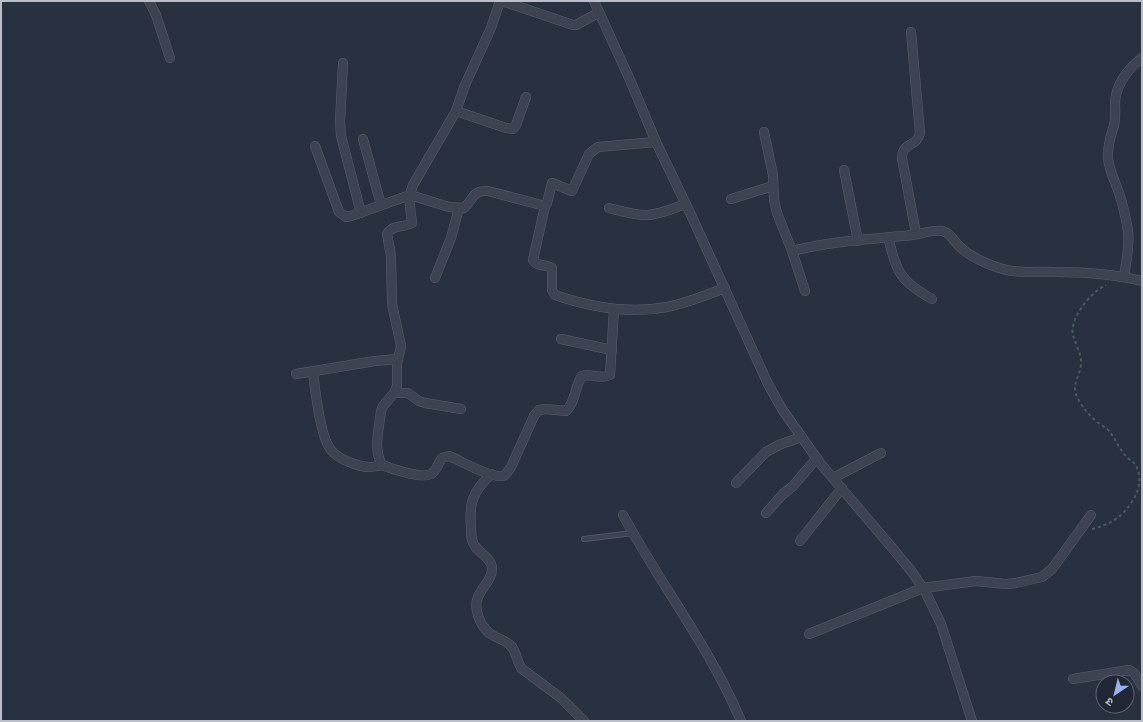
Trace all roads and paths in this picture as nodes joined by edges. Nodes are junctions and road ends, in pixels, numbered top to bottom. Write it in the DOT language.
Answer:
graph roads {
  1 [pos="149,1"];
  2 [pos="501,1"];
  3 [pos="594,1"];
  4 [pos="598,13"];
  5 [pos="912,32"];
  6 [pos="170,58"];
  7 [pos="1142,58"];
  8 [pos="343,63"];
  9 [pos="526,97"];
  10 [pos="456,111"];
  11 [pos="764,132"];
  12 [pos="363,139"];
  13 [pos="656,142"];
  14 [pos="315,146"];
  15 [pos="844,170"];
  16 [pos="773,186"];
  17 [pos="410,195"];
  18 [pos="731,199"];
  19 [pos="686,204"];
  20 [pos="381,206"];
  21 [pos="545,206"];
  22 [pos="459,208"];
  23 [pos="609,208"];
  24 [pos="360,213"];
  25 [pos="916,234"];
  26 [pos="888,238"];
  27 [pos="858,240"];
  28 [pos="792,251"];
  29 [pos="1124,277"];
  30 [pos="435,278"];
  31 [pos="1142,281"];
  32 [pos="725,288"];
  33 [pos="805,291"];
  34 [pos="932,299"];
  35 [pos="614,309"];
  36 [pos="560,339"];
  37 [pos="612,350"];
  38 [pos="398,359"];
  39 [pos="313,372"];
  40 [pos="296,374"];
  41 [pos="394,393"];
  42 [pos="461,410"];
  43 [pos="802,437"];
  44 [pos="881,453"];
  45 [pos="817,458"];
  46 [pos="382,466"];
  47 [pos="491,474"];
  48 [pos="834,478"];
  49 [pos="736,483"];
  50 [pos="842,488"];
  51 [pos="766,513"];
  52 [pos="622,514"];
  53 [pos="1091,515"];
  54 [pos="1079,532"];
  55 [pos="632,533"];
  56 [pos="584,539"];
  57 [pos="800,541"];
  58 [pos="922,588"];
  59 [pos="809,634"];
  60 [pos="1073,679"];
  61 [pos="1142,686"];
  62 [pos="584,721"];
  63 [pos="741,721"];
  64 [pos="972,721"];
  1 -- 6 [label="street"];
  2 -- 4 [label="street"];
  2 -- 10 [label="street"];
  3 -- 4 [label="street"];
  4 -- 13 [label="street"];
  5 -- 25 [label="street"];
  7 -- 29 [label="street"];
  8 -- 24 [label="street"];
  9 -- 10 [label="street"];
  10 -- 17 [label="street"];
  11 -- 16 [label="street"];
  12 -- 20 [label="street"];
  13 -- 19 [label="street"];
  13 -- 21 [label="street"];
  14 -- 24 [label="street"];
  15 -- 27 [label="street"];
  16 -- 18 [label="street"];
  16 -- 28 [label="street"];
  17 -- 20 [label="street"];
  17 -- 22 [label="street"];
  17 -- 38 [label="street"];
  19 -- 23 [label="street"];
  19 -- 32 [label="street"];
  20 -- 24 [label="street"];
  21 -- 22 [label="street"];
  21 -- 35 [label="street"];
  22 -- 30 [label="street"];
  25 -- 26 [label="street"];
  25 -- 29 [label="street"];
  26 -- 27 [label="street"];
  26 -- 34 [label="street"];
  27 -- 28 [label="street"];
  28 -- 33 [label="street"];
  29 -- 31 [label="street"];
  29 -- 54 [label="path"];
  32 -- 35 [label="street"];
  32 -- 43 [label="street"];
  35 -- 37 [label="street"];
  36 -- 37 [label="street"];
  37 -- 47 [label="street"];
  38 -- 39 [label="street"];
  38 -- 41 [label="street"];
  39 -- 40 [label="street"];
  39 -- 46 [label="street"];
  41 -- 42 [label="street"];
  41 -- 46 [label="street"];
  43 -- 45 [label="street"];
  43 -- 49 [label="street"];
  44 -- 48 [label="street"];
  45 -- 48 [label="street"];
  45 -- 51 [label="street"];
  46 -- 47 [label="street"];
  47 -- 62 [label="street"];
  48 -- 50 [label="street"];
  50 -- 57 [label="street"];
  50 -- 58 [label="street"];
  52 -- 55 [label="street"];
  53 -- 54 [label="street"];
  54 -- 58 [label="street"];
  55 -- 56 [label="lane"];
  55 -- 63 [label="street"];
  58 -- 59 [label="street"];
  58 -- 64 [label="street"];
  60 -- 61 [label="street"];
}
